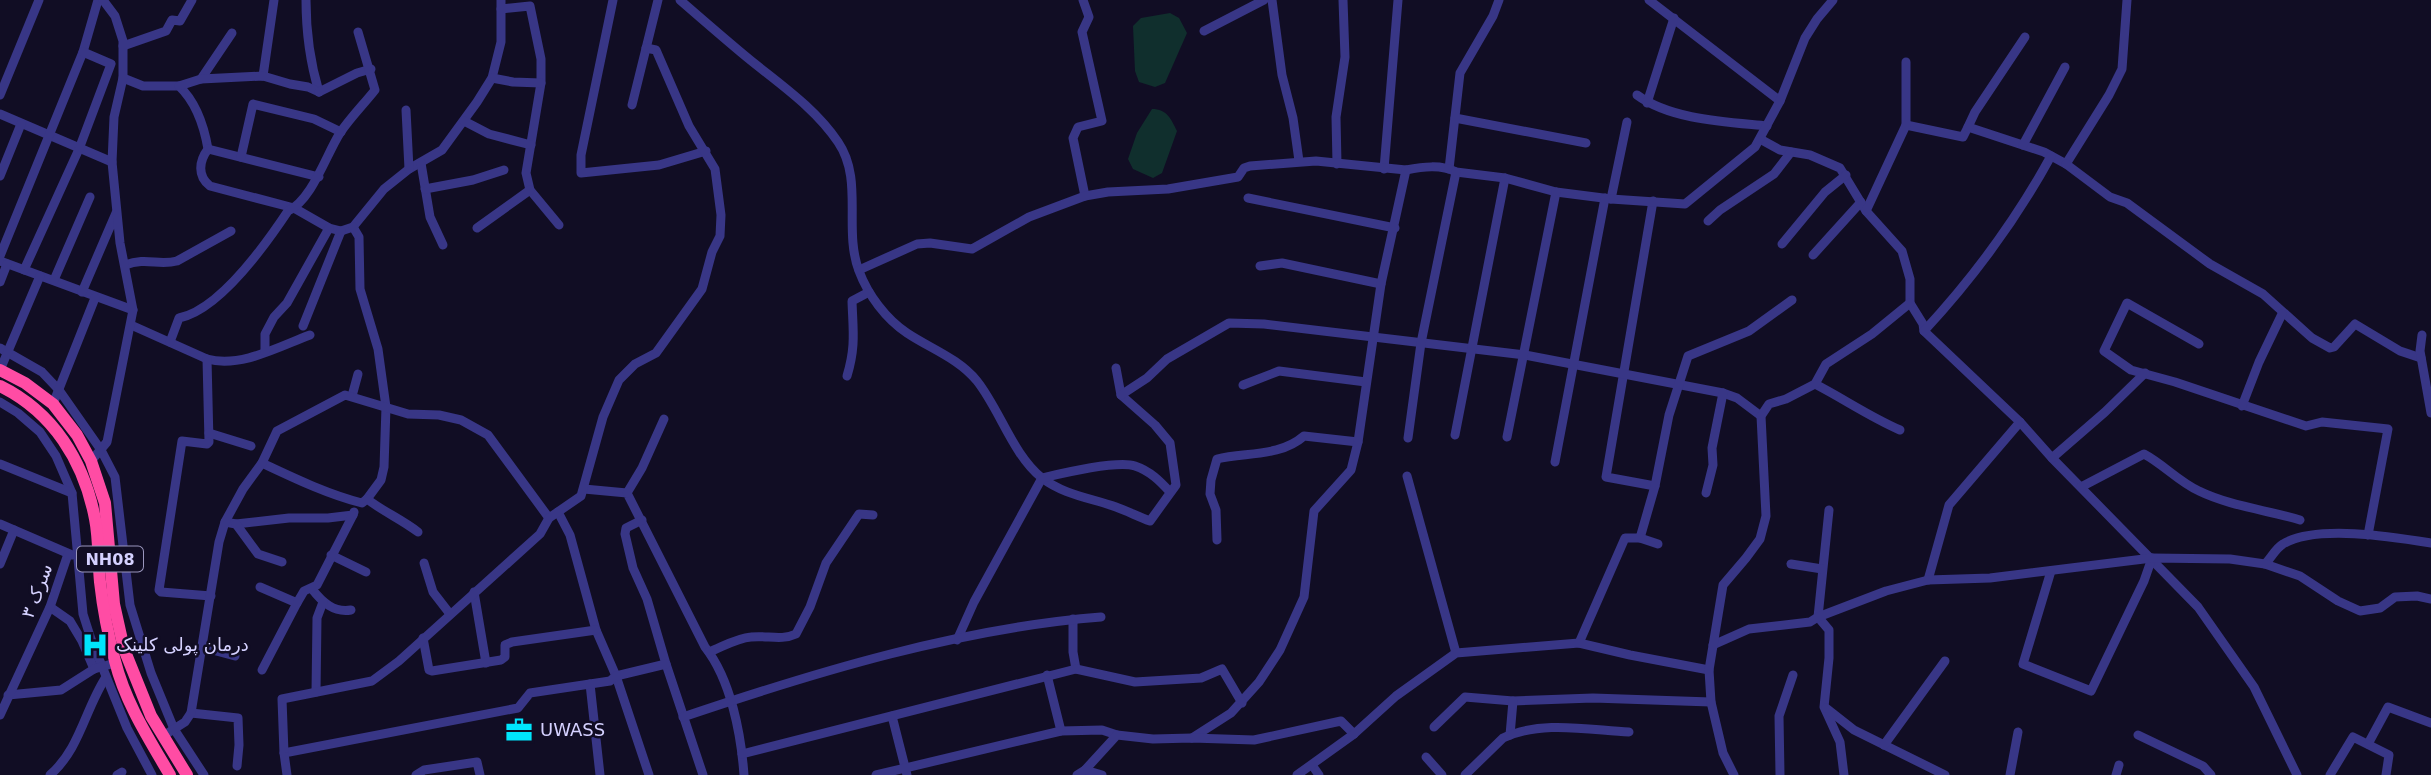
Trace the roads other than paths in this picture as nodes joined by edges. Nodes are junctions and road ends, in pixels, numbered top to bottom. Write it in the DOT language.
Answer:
graph roads {
  1 [pos="39,0"];
  2 [pos="101,0"];
  3 [pos="274,0"];
  4 [pos="306,0"];
  5 [pos="613,0"];
  6 [pos="658,0"];
  7 [pos="680,0"];
  8 [pos="1083,0"];
  9 [pos="1264,0"];
  10 [pos="1272,0"];
  11 [pos="1343,0"];
  12 [pos="1398,0"];
  13 [pos="1499,0"];
  14 [pos="1648,0"];
  15 [pos="1833,0"];
  16 [pos="2127,0"];
  17 [pos="190,1"];
  18 [pos="501,4"];
  19 [pos="1674,18"];
  20 [pos="1204,31"];
  21 [pos="358,32"];
  22 [pos="232,33"];
  23 [pos="2025,37"];
  24 [pos="123,46"];
  25 [pos="646,48"];
  26 [pos="83,52"];
  27 [pos="1906,62"];
  28 [pos="2064,67"];
  29 [pos="371,69"];
  30 [pos="263,76"];
  31 [pos="123,78"];
  32 [pos="492,78"];
  33 [pos="201,79"];
  34 [pos="541,83"];
  35 [pos="179,86"];
  36 [pos="319,92"];
  37 [pos="0,95"];
  38 [pos="1637,95"];
  39 [pos="1780,101"];
  40 [pos="1647,103"];
  41 [pos="632,105"];
  42 [pos="406,110"];
  43 [pos="0,114"];
  44 [pos="1455,118"];
  45 [pos="464,121"];
  46 [pos="1627,122"];
  47 [pos="21,124"];
  48 [pos="1906,125"];
  49 [pos="1767,126"];
  50 [pos="1968,127"];
  51 [pos="341,132"];
  52 [pos="50,137"];
  53 [pos="1759,139"];
  54 [pos="1586,143"];
  55 [pos="531,145"];
  56 [pos="2023,145"];
  57 [pos="79,149"];
  58 [pos="208,149"];
  59 [pos="706,152"];
  60 [pos="1791,152"];
  61 [pos="2051,156"];
  62 [pos="241,157"];
  63 [pos="1299,161"];
  64 [pos="113,162"];
  65 [pos="421,163"];
  66 [pos="1337,164"];
  67 [pos="2066,164"];
  68 [pos="409,169"];
  69 [pos="1384,169"];
  70 [pos="504,170"];
  71 [pos="1406,170"];
  72 [pos="1452,170"];
  73 [pos="1846,175"];
  74 [pos="0,176"];
  75 [pos="319,177"];
  76 [pos="1505,178"];
  77 [pos="425,189"];
  78 [pos="530,190"];
  79 [pos="1556,192"];
  80 [pos="1085,196"];
  81 [pos="90,197"];
  82 [pos="1248,198"];
  83 [pos="1608,199"];
  84 [pos="1654,201"];
  85 [pos="1861,202"];
  86 [pos="294,208"];
  87 [pos="1866,211"];
  88 [pos="116,212"];
  89 [pos="1708,221"];
  90 [pos="559,225"];
  91 [pos="353,226"];
  92 [pos="329,228"];
  93 [pos="477,228"];
  94 [pos="1395,228"];
  95 [pos="341,231"];
  96 [pos="231,232"];
  97 [pos="1782,243"];
  98 [pos="443,245"];
  99 [pos="1813,256"];
  100 [pos="2,260"];
  101 [pos="125,265"];
  102 [pos="1260,266"];
  103 [pos="24,270"];
  104 [pos="859,270"];
  105 [pos="40,276"];
  106 [pos="54,281"];
  107 [pos="0,282"];
  108 [pos="1381,284"];
  109 [pos="82,292"];
  110 [pos="869,292"];
  111 [pos="95,298"];
  112 [pos="1792,300"];
  113 [pos="1910,303"];
  114 [pos="133,310"];
  115 [pos="2282,314"];
  116 [pos="131,325"];
  117 [pos="303,326"];
  118 [pos="1924,331"];
  119 [pos="310,335"];
  120 [pos="2422,335"];
  121 [pos="1373,336"];
  122 [pos="170,342"];
  123 [pos="1421,343"];
  124 [pos="2200,344"];
  125 [pos="1472,348"];
  126 [pos="4,350"];
  127 [pos="265,351"];
  128 [pos="1525,355"];
  129 [pos="207,359"];
  130 [pos="2421,359"];
  131 [pos="1573,366"];
  132 [pos="1116,368"];
  133 [pos="0,370"];
  134 [pos="2145,373"];
  135 [pos="358,374"];
  136 [pos="847,376"];
  137 [pos="1623,376"];
  138 [pos="1366,382"];
  139 [pos="1815,384"];
  140 [pos="1243,385"];
  141 [pos="1679,385"];
  142 [pos="0,386"];
  143 [pos="59,390"];
  144 [pos="1723,393"];
  145 [pos="1121,395"];
  146 [pos="352,396"];
  147 [pos="0,402"];
  148 [pos="53,404"];
  149 [pos="2242,406"];
  150 [pos="386,407"];
  151 [pos="2431,414"];
  152 [pos="1761,416"];
  153 [pos="664,419"];
  154 [pos="2020,422"];
  155 [pos="1900,430"];
  156 [pos="209,433"];
  157 [pos="1455,435"];
  158 [pos="1507,437"];
  159 [pos="1408,438"];
  160 [pos="1358,442"];
  161 [pos="251,446"];
  162 [pos="102,450"];
  163 [pos="2052,458"];
  164 [pos="91,460"];
  165 [pos="1555,462"];
  166 [pos="261,463"];
  167 [pos="0,464"];
  168 [pos="1407,476"];
  169 [pos="1042,478"];
  170 [pos="1655,486"];
  171 [pos="2081,487"];
  172 [pos="584,489"];
  173 [pos="72,492"];
  174 [pos="627,492"];
  175 [pos="1170,492"];
  176 [pos="1706,493"];
  177 [pos="364,501"];
  178 [pos="1829,510"];
  179 [pos="558,512"];
  180 [pos="352,515"];
  181 [pos="873,515"];
  182 [pos="550,518"];
  183 [pos="642,520"];
  184 [pos="2300,520"];
  185 [pos="225,522"];
  186 [pos="0,524"];
  187 [pos="236,524"];
  188 [pos="14,530"];
  189 [pos="418,532"];
  190 [pos="2368,535"];
  191 [pos="1640,538"];
  192 [pos="1217,540"];
  193 [pos="2431,543"];
  194 [pos="1658,544"];
  195 [pos="72,555"];
  196 [pos="331,555"];
  197 [pos="2152,558"];
  198 [pos="282,562"];
  199 [pos="424,563"];
  200 [pos="0,564"];
  201 [pos="1791,564"];
  202 [pos="2265,564"];
  203 [pos="1822,569"];
  204 [pos="2051,571"];
  205 [pos="366,572"];
  206 [pos="1928,580"];
  207 [pos="260,587"];
  208 [pos="312,589"];
  209 [pos="474,592"];
  210 [pos="211,596"];
  211 [pos="2431,599"];
  212 [pos="323,602"];
  213 [pos="297,603"];
  214 [pos="50,607"];
  215 [pos="351,610"];
  216 [pos="450,614"];
  217 [pos="1101,617"];
  218 [pos="1818,617"];
  219 [pos="1073,619"];
  220 [pos="596,630"];
  221 [pos="423,638"];
  222 [pos="957,640"];
  223 [pos="1579,643"];
  224 [pos="1713,645"];
  225 [pos="201,647"];
  226 [pos="709,652"];
  227 [pos="1456,653"];
  228 [pos="235,656"];
  229 [pos="1945,661"];
  230 [pos="115,663"];
  231 [pos="486,663"];
  232 [pos="666,664"];
  233 [pos="98,668"];
  234 [pos="1076,669"];
  235 [pos="262,670"];
  236 [pos="1709,670"];
  237 [pos="1046,675"];
  238 [pos="616,676"];
  239 [pos="1793,676"];
  240 [pos="106,677"];
  241 [pos="590,684"];
  242 [pos="316,692"];
  243 [pos="8,695"];
  244 [pos="1513,701"];
  245 [pos="730,702"];
  246 [pos="1711,702"];
  247 [pos="1242,703"];
  248 [pos="1824,707"];
  249 [pos="1,713"];
  250 [pos="191,713"];
  251 [pos="892,716"];
  252 [pos="683,717"];
  253 [pos="145,719"];
  254 [pos="2431,723"];
  255 [pos="1434,727"];
  256 [pos="174,729"];
  257 [pos="1854,730"];
  258 [pos="1061,731"];
  259 [pos="1629,732"];
  260 [pos="2018,732"];
  261 [pos="1354,734"];
  262 [pos="1117,735"];
  263 [pos="1510,735"];
  264 [pos="2138,735"];
  265 [pos="163,736"];
  266 [pos="1192,738"];
  267 [pos="1840,742"];
  268 [pos="2368,744"];
  269 [pos="1884,745"];
  270 [pos="284,753"];
  271 [pos="742,754"];
  272 [pos="1426,757"];
  273 [pos="1312,765"];
  274 [pos="237,766"];
  275 [pos="906,771"];
  276 [pos="1081,773"];
  277 [pos="50,775"];
  278 [pos="152,775"];
  279 [pos="170,775"];
  280 [pos="186,775"];
  281 [pos="204,775"];
  282 [pos="287,775"];
  283 [pos="416,775"];
  284 [pos="480,775"];
  285 [pos="600,775"];
  286 [pos="649,775"];
  287 [pos="703,775"];
  288 [pos="744,775"];
  289 [pos="876,775"];
  290 [pos="1102,775"];
  291 [pos="1297,775"];
  292 [pos="1320,775"];
  293 [pos="1442,775"];
  294 [pos="1465,775"];
  295 [pos="1734,775"];
  296 [pos="1780,775"];
  297 [pos="1844,775"];
  298 [pos="1945,775"];
  299 [pos="2010,775"];
  300 [pos="2211,775"];
  301 [pos="2297,775"];
  302 [pos="2330,775"];
  303 [pos="2386,775"];
  1 -- 37 [label="street"];
  2 -- 24 [label="street"];
  2 -- 26 [label="street"];
  3 -- 30 [label="street"];
  4 -- 36 [label="street"];
  5 -- 59 [label="street"];
  6 -- 25 [label="street"];
  7 -- 104 [label="street"];
  8 -- 80 [label="street"];
  9 -- 20 [label="street"];
  10 -- 63 [label="street"];
  11 -- 66 [label="street"];
  12 -- 69 [label="street"];
  13 -- 44 [label="street"];
  14 -- 19 [label="street"];
  15 -- 39 [label="street"];
  16 -- 67 [label="street"];
  17 -- 24 [label="street"];
  18 -- 32 [label="street"];
  18 -- 34 [label="street"];
  19 -- 39 [label="street"];
  19 -- 40 [label="street"];
  21 -- 29 [label="street"];
  22 -- 33 [label="street"];
  23 -- 50 [label="street"];
  24 -- 31 [label="street"];
  25 -- 41 [label="street"];
  25 -- 59 [label="street"];
  26 -- 52 [label="street"];
  26 -- 57 [label="street"];
  27 -- 48 [label="street"];
  28 -- 56 [label="street"];
  29 -- 36 [label="street"];
  29 -- 51 [label="street"];
  30 -- 33 [label="street"];
  30 -- 36 [label="street"];
  31 -- 35 [label="street"];
  31 -- 64 [label="street"];
  32 -- 34 [label="street"];
  32 -- 45 [label="street"];
  33 -- 35 [label="street"];
  34 -- 55 [label="street"];
  35 -- 58 [label="street"];
  38 -- 40 [label="street"];
  39 -- 49 [label="street"];
  40 -- 49 [label="street"];
  42 -- 68 [label="street"];
  43 -- 47 [label="street"];
  44 -- 54 [label="street"];
  44 -- 72 [label="street"];
  45 -- 55 [label="street"];
  45 -- 65 [label="street"];
  46 -- 83 [label="street"];
  47 -- 52 [label="street"];
  47 -- 74 [label="street"];
  48 -- 50 [label="street"];
  48 -- 87 [label="street"];
  49 -- 53 [label="street"];
  50 -- 56 [label="street"];
  51 -- 62 [label="street"];
  51 -- 75 [label="street"];
  52 -- 57 [label="street"];
  52 -- 100 [label="street"];
  53 -- 60 [label="street"];
  53 -- 84 [label="street"];
  55 -- 78 [label="street"];
  56 -- 61 [label="street"];
  57 -- 64 [label="street"];
  57 -- 103 [label="street"];
  58 -- 62 [label="street"];
  58 -- 86 [label="street"];
  59 -- 172 [label="street"];
  60 -- 73 [label="street"];
  60 -- 89 [label="street"];
  61 -- 67 [label="street"];
  61 -- 118 [label="street"];
  62 -- 75 [label="street"];
  63 -- 66 [label="street"];
  63 -- 80 [label="street"];
  64 -- 88 [label="street"];
  65 -- 68 [label="street"];
  65 -- 77 [label="street"];
  66 -- 69 [label="street"];
  67 -- 115 [label="street"];
  68 -- 91 [label="street"];
  69 -- 71 [label="street"];
  70 -- 77 [label="street"];
  71 -- 72 [label="street"];
  71 -- 94 [label="street"];
  72 -- 76 [label="street"];
  72 -- 123 [label="street"];
  73 -- 85 [label="street"];
  73 -- 97 [label="street"];
  75 -- 86 [label="street"];
  76 -- 79 [label="street"];
  76 -- 125 [label="street"];
  77 -- 98 [label="street"];
  78 -- 90 [label="street"];
  78 -- 93 [label="street"];
  79 -- 83 [label="street"];
  79 -- 128 [label="street"];
  80 -- 104 [label="street"];
  81 -- 106 [label="street"];
  82 -- 94 [label="street"];
  83 -- 84 [label="street"];
  83 -- 131 [label="street"];
  84 -- 137 [label="street"];
  85 -- 87 [label="street"];
  85 -- 99 [label="street"];
  86 -- 92 [label="street"];
  86 -- 122 [label="street"];
  87 -- 113 [label="street"];
  88 -- 101 [label="street"];
  88 -- 109 [label="street"];
  91 -- 95 [label="street"];
  91 -- 150 [label="street"];
  92 -- 95 [label="street"];
  92 -- 127 [label="street"];
  94 -- 108 [label="street"];
  95 -- 117 [label="street"];
  96 -- 101 [label="street"];
  100 -- 103 [label="street"];
  100 -- 107 [label="street"];
  101 -- 114 [label="street"];
  102 -- 108 [label="street"];
  103 -- 105 [label="street"];
  104 -- 110 [label="street"];
  105 -- 106 [label="street"];
  105 -- 126 [label="street"];
  106 -- 109 [label="street"];
  108 -- 121 [label="street"];
  109 -- 111 [label="street"];
  110 -- 136 [label="street"];
  110 -- 169 [label="street"];
  111 -- 114 [label="street"];
  111 -- 143 [label="street"];
  112 -- 141 [label="street"];
  113 -- 118 [label="street"];
  113 -- 139 [label="street"];
  114 -- 116 [label="street"];
  115 -- 130 [label="street"];
  115 -- 149 [label="street"];
  116 -- 122 [label="street"];
  116 -- 162 [label="street"];
  118 -- 154 [label="street"];
  119 -- 127 [label="street"];
  120 -- 130 [label="street"];
  121 -- 123 [label="street"];
  121 -- 138 [label="street"];
  121 -- 145 [label="street"];
  122 -- 129 [label="street"];
  123 -- 125 [label="street"];
  123 -- 159 [label="street"];
  124 -- 134 [label="street"];
  125 -- 128 [label="street"];
  125 -- 157 [label="street"];
  126 -- 133 [label="street"];
  126 -- 143 [label="street"];
  127 -- 129 [label="street"];
  128 -- 131 [label="street"];
  128 -- 158 [label="street"];
  129 -- 156 [label="street"];
  130 -- 151 [label="street"];
  131 -- 137 [label="street"];
  131 -- 165 [label="street"];
  132 -- 145 [label="street"];
  133 -- 148 [label="highway, NH08"];
  134 -- 149 [label="street"];
  134 -- 163 [label="street"];
  135 -- 146 [label="street"];
  137 -- 141 [label="street"];
  137 -- 170 [label="street"];
  138 -- 140 [label="street"];
  138 -- 160 [label="street"];
  139 -- 152 [label="street"];
  139 -- 155 [label="street"];
  141 -- 144 [label="street"];
  141 -- 170 [label="street"];
  142 -- 230 [label="highway, NH08"];
  143 -- 148 [label="street"];
  143 -- 162 [label="street"];
  144 -- 152 [label="street"];
  144 -- 176 [label="street"];
  145 -- 175 [label="street"];
  146 -- 150 [label="street"];
  146 -- 166 [label="street"];
  147 -- 173 [label="street"];
  148 -- 164 [label="highway, NH08"];
  149 -- 190 [label="street"];
  150 -- 177 [label="street"];
  150 -- 182 [label="street"];
  152 -- 224 [label="street"];
  153 -- 174 [label="street"];
  154 -- 163 [label="street"];
  154 -- 206 [label="street"];
  156 -- 161 [label="street"];
  156 -- 210 [label="street"];
  160 -- 192 [label="street"];
  160 -- 247 [label="street"];
  162 -- 164 [label="street"];
  162 -- 256 [label="street"];
  163 -- 171 [label="street"];
  164 -- 253 [label="highway, NH08"];
  166 -- 177 [label="street"];
  166 -- 185 [label="street"];
  167 -- 173 [label="street"];
  168 -- 227 [label="street"];
  169 -- 175 [label="street"];
  169 -- 175 [label="street"];
  169 -- 222 [label="street"];
  170 -- 191 [label="street"];
  171 -- 184 [label="street"];
  171 -- 197 [label="street"];
  172 -- 174 [label="street"];
  172 -- 179 [label="street"];
  173 -- 195 [label="street"];
  174 -- 183 [label="street"];
  177 -- 180 [label="street"];
  177 -- 189 [label="street"];
  178 -- 203 [label="street"];
  179 -- 182 [label="street"];
  179 -- 220 [label="street"];
  180 -- 187 [label="street"];
  180 -- 196 [label="street"];
  181 -- 226 [label="street"];
  182 -- 209 [label="street"];
  183 -- 226 [label="street"];
  183 -- 232 [label="street"];
  185 -- 187 [label="street"];
  185 -- 210 [label="street"];
  186 -- 188 [label="street"];
  187 -- 198 [label="street"];
  188 -- 195 [label="street"];
  188 -- 200 [label="street"];
  190 -- 193 [label="street"];
  190 -- 202 [label="street"];
  191 -- 194 [label="street"];
  191 -- 223 [label="street"];
  195 -- 214 [label="street, سرک ۳"];
  195 -- 233 [label="street"];
  196 -- 205 [label="street"];
  196 -- 208 [label="street"];
  197 -- 202 [label="street"];
  197 -- 204 [label="street"];
  197 -- 204 [label="street"];
  197 -- 301 [label="street"];
  199 -- 216 [label="street"];
  201 -- 203 [label="street"];
  202 -- 211 [label="street"];
  203 -- 218 [label="street"];
  204 -- 206 [label="street"];
  206 -- 218 [label="street"];
  207 -- 213 [label="street"];
  208 -- 212 [label="street"];
  208 -- 213 [label="street"];
  209 -- 216 [label="street"];
  209 -- 231 [label="street"];
  210 -- 225 [label="street"];
  212 -- 215 [label="street"];
  212 -- 242 [label="street"];
  213 -- 235 [label="street"];
  214 -- 233 [label="street"];
  214 -- 243 [label="street, سرک ۳"];
  216 -- 221 [label="street"];
  217 -- 219 [label="street"];
  218 -- 224 [label="street"];
  218 -- 248 [label="street"];
  219 -- 222 [label="street"];
  219 -- 234 [label="street"];
  220 -- 231 [label="street"];
  220 -- 238 [label="street"];
  221 -- 231 [label="street"];
  221 -- 242 [label="street"];
  222 -- 245 [label="street"];
  223 -- 227 [label="street"];
  223 -- 236 [label="street"];
  224 -- 236 [label="street"];
  225 -- 228 [label="street"];
  225 -- 250 [label="street"];
  226 -- 245 [label="street"];
  227 -- 261 [label="street"];
  229 -- 269 [label="street"];
  230 -- 233 [label="street"];
  230 -- 253 [label="highway, NH08"];
  232 -- 238 [label="street"];
  232 -- 252 [label="street"];
  233 -- 240 [label="street"];
  233 -- 243 [label="street"];
  234 -- 237 [label="street"];
  234 -- 247 [label="street"];
  236 -- 246 [label="street"];
  237 -- 251 [label="street"];
  237 -- 258 [label="street"];
  238 -- 241 [label="street"];
  238 -- 286 [label="street"];
  239 -- 296 [label="street"];
  240 -- 277 [label="street"];
  240 -- 278 [label="street"];
  241 -- 270 [label="street"];
  241 -- 285 [label="street"];
  242 -- 270 [label="street"];
  243 -- 249 [label="street, سرک ۳"];
  244 -- 246 [label="street"];
  244 -- 255 [label="street"];
  244 -- 263 [label="street"];
  245 -- 252 [label="street"];
  245 -- 271 [label="street"];
  246 -- 295 [label="street"];
  247 -- 266 [label="street"];
  248 -- 257 [label="street"];
  248 -- 267 [label="street"];
  250 -- 256 [label="street"];
  250 -- 274 [label="street"];
  251 -- 271 [label="street"];
  251 -- 275 [label="street"];
  252 -- 287 [label="street"];
  253 -- 265 [label="highway, NH08"];
  253 -- 279 [label="highway, NH08"];
  254 -- 268 [label="street"];
  256 -- 265 [label="street"];
  256 -- 281 [label="street"];
  257 -- 267 [label="street"];
  257 -- 269 [label="street"];
  258 -- 262 [label="street"];
  258 -- 275 [label="street"];
  259 -- 263 [label="street"];
  260 -- 299 [label="street"];
  261 -- 266 [label="street"];
  261 -- 273 [label="street"];
  262 -- 266 [label="street"];
  262 -- 276 [label="street"];
  263 -- 294 [label="street"];
  264 -- 300 [label="street"];
  265 -- 280 [label="highway, NH08"];
  267 -- 297 [label="street"];
  268 -- 302 [label="street"];
  268 -- 303 [label="street"];
  269 -- 298 [label="street"];
  270 -- 282 [label="street"];
  271 -- 288 [label="street"];
  272 -- 293 [label="street"];
  273 -- 291 [label="street"];
  273 -- 292 [label="street"];
  275 -- 289 [label="street"];
  276 -- 290 [label="street"];
  283 -- 284 [label="street"];
}
